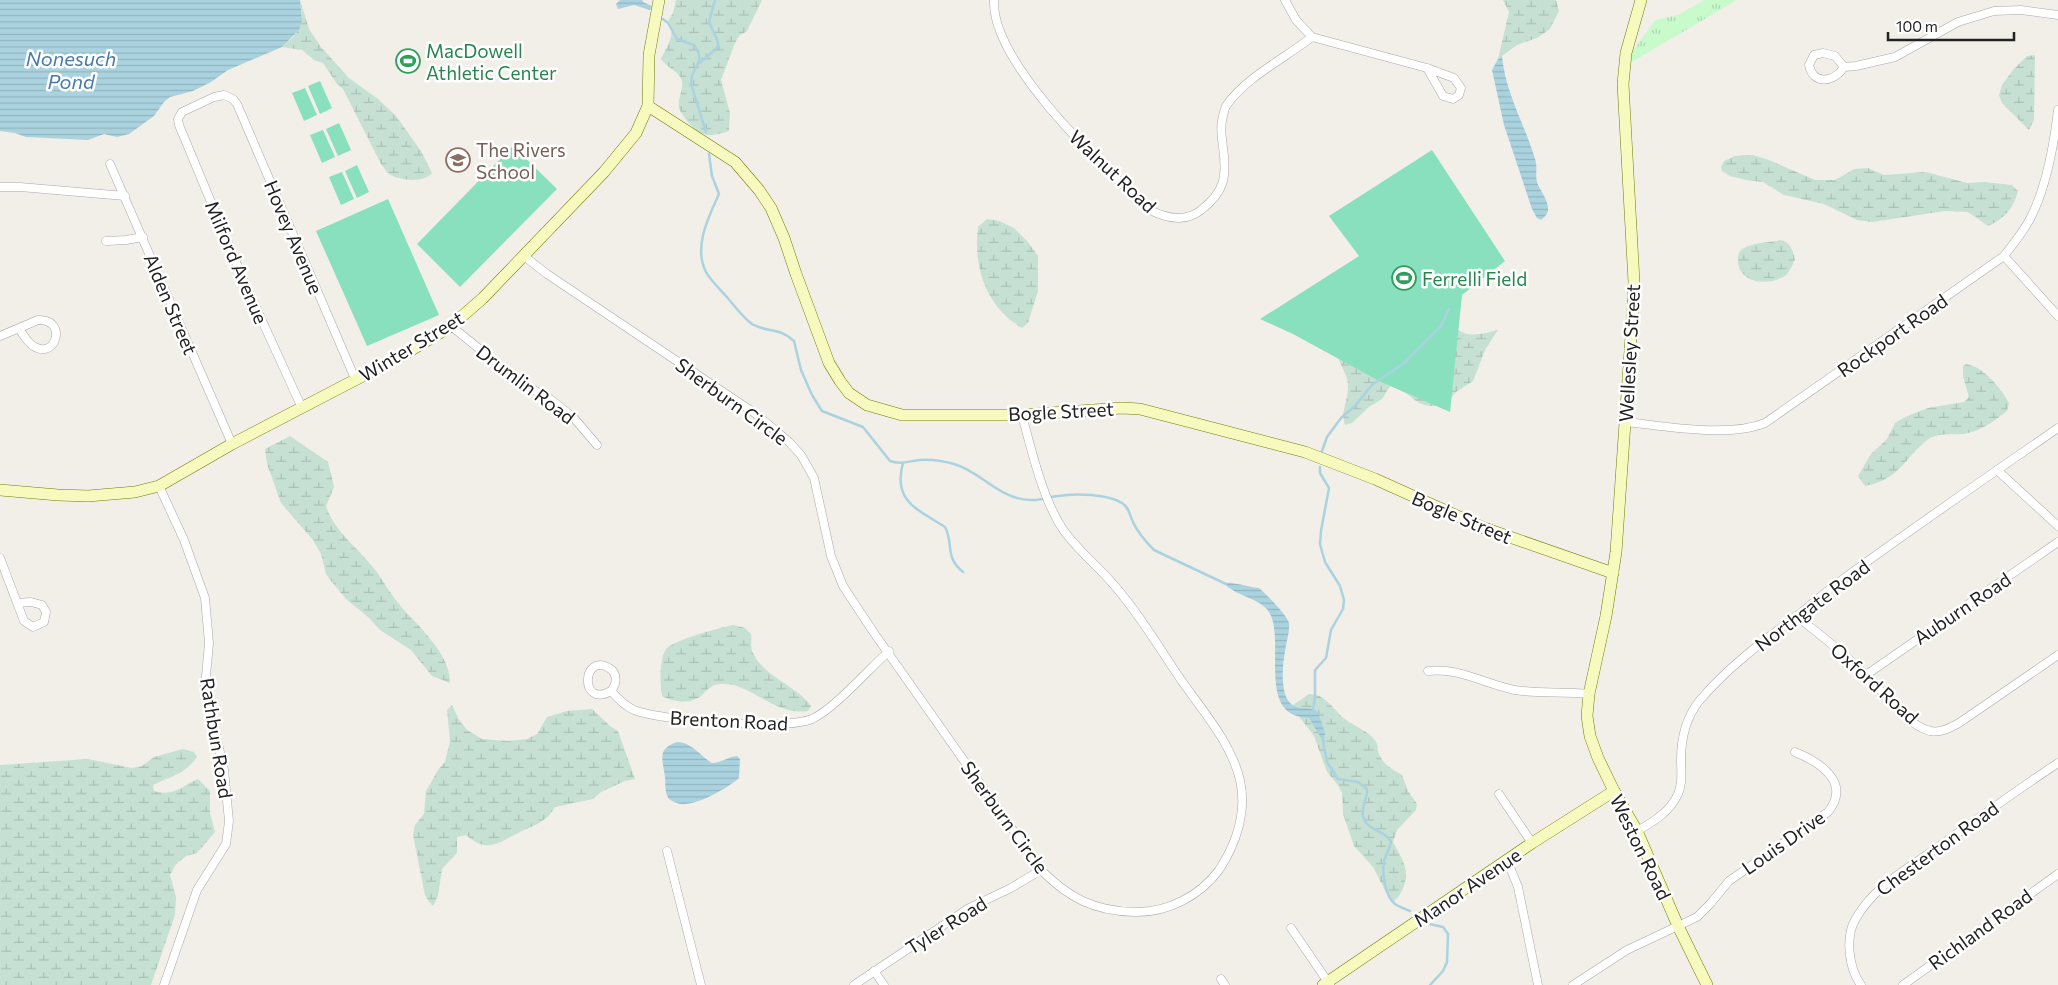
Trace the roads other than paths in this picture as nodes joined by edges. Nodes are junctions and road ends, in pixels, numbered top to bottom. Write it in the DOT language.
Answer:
graph roads {
  1 [pos="659,0"];
  2 [pos="994,0"];
  3 [pos="1285,0"];
  4 [pos="1641,0"];
  5 [pos="2058,15"];
  6 [pos="1312,37"];
  7 [pos="1844,66"];
  8 [pos="1427,68"];
  9 [pos="229,96"];
  10 [pos="648,106"];
  11 [pos="2058,110"];
  12 [pos="110,164"];
  13 [pos="0,188"];
  14 [pos="125,196"];
  15 [pos="143,237"];
  16 [pos="106,241"];
  17 [pos="524,256"];
  18 [pos="2004,256"];
  19 [pos="2058,316"];
  20 [pos="451,326"];
  21 [pos="19,328"];
  22 [pos="0,336"];
  23 [pos="356,381"];
  24 [pos="302,408"];
  25 [pos="1022,414"];
  26 [pos="1626,422"];
  27 [pos="2058,428"];
  28 [pos="232,444"];
  29 [pos="597,445"];
  30 [pos="1997,470"];
  31 [pos="159,486"];
  32 [pos="0,490"];
  33 [pos="2058,526"];
  34 [pos="2058,542"];
  35 [pos="0,558"];
  36 [pos="1613,573"];
  37 [pos="18,603"];
  38 [pos="1796,616"];
  39 [pos="888,651"];
  40 [pos="2058,654"];
  41 [pos="1428,671"];
  42 [pos="1866,675"];
  43 [pos="611,691"];
  44 [pos="1589,694"];
  45 [pos="1587,706"];
  46 [pos="1795,752"];
  47 [pos="2058,762"];
  48 [pos="1614,791"];
  49 [pos="1499,794"];
  50 [pos="1637,831"];
  51 [pos="1532,843"];
  52 [pos="667,852"];
  53 [pos="1507,860"];
  54 [pos="1041,870"];
  55 [pos="2058,874"];
  56 [pos="1678,926"];
  57 [pos="1291,928"];
  58 [pos="874,971"];
  59 [pos="1327,984"];
  60 [pos="164,985"];
  61 [pos="701,985"];
  62 [pos="854,985"];
  63 [pos="884,985"];
  64 [pos="1538,985"];
  65 [pos="1573,985"];
  66 [pos="1707,985"];
  67 [pos="1861,985"];
  68 [pos="1903,985"];
  1 -- 10 [label="street, Winter Street"];
  2 -- 6 [label="street, Walnut Road"];
  3 -- 6 [label="street"];
  4 -- 26 [label="street, Wellesley Street"];
  5 -- 7 [label="street"];
  6 -- 8 [label="street"];
  7 -- 7 [label="street"];
  8 -- 8 [label="street"];
  9 -- 23 [label="street, Hovey Avenue"];
  9 -- 24 [label="street, Milford Avenue"];
  10 -- 17 [label="street, Winter Street"];
  10 -- 25 [label="street, Bogle Street"];
  11 -- 18 [label="street, Rockport Road"];
  12 -- 14 [label="street, Alden Street"];
  13 -- 14 [label="street"];
  14 -- 15 [label="street, Alden Street"];
  15 -- 16 [label="street"];
  15 -- 28 [label="street, Alden Street"];
  17 -- 20 [label="street, Winter Street"];
  17 -- 39 [label="street, Sherburn Circle"];
  18 -- 19 [label="street"];
  18 -- 26 [label="street, Rockport Road"];
  20 -- 23 [label="street, Winter Street"];
  20 -- 29 [label="street, Drumlin Road"];
  21 -- 21 [label="street"];
  21 -- 22 [label="street"];
  23 -- 24 [label="street, Winter Street"];
  24 -- 28 [label="street, Winter Street"];
  25 -- 36 [label="street, Bogle Street"];
  25 -- 54 [label="street, Sherburn Circle"];
  26 -- 36 [label="street, Wellesley Street"];
  27 -- 30 [label="street, Northgate Road"];
  28 -- 31 [label="street, Winter Street"];
  30 -- 33 [label="street"];
  30 -- 38 [label="street, Northgate Road"];
  31 -- 32 [label="street, Winter Street"];
  31 -- 60 [label="street, Rathbun Road"];
  34 -- 42 [label="street, Auburn Road"];
  35 -- 37 [label="street"];
  36 -- 44 [label="street, Wellesley Street"];
  38 -- 42 [label="street, Oxford Road"];
  38 -- 50 [label="street, Northgate Road"];
  39 -- 43 [label="street, Brenton Road"];
  39 -- 54 [label="street, Sherburn Circle"];
  40 -- 42 [label="street, Oxford Road"];
  41 -- 44 [label="street"];
  44 -- 45 [label="street, Wellesley Street"];
  45 -- 48 [label="street, Weston Road"];
  46 -- 56 [label="street, Louis Drive"];
  47 -- 67 [label="street, Chesterton Road"];
  48 -- 50 [label="street, Weston Road"];
  48 -- 51 [label="street, Manor Avenue"];
  49 -- 51 [label="street"];
  50 -- 56 [label="street, Weston Road"];
  51 -- 53 [label="street, Manor Avenue"];
  52 -- 61 [label="street"];
  53 -- 59 [label="street, Manor Avenue"];
  53 -- 64 [label="street"];
  54 -- 58 [label="street, Tyler Road"];
  55 -- 68 [label="street, Richland Road"];
  56 -- 65 [label="street, Louis Drive"];
  56 -- 66 [label="street, Weston Road"];
  57 -- 59 [label="street"];
  58 -- 62 [label="street, Tyler Road"];
  58 -- 63 [label="street"];
}
